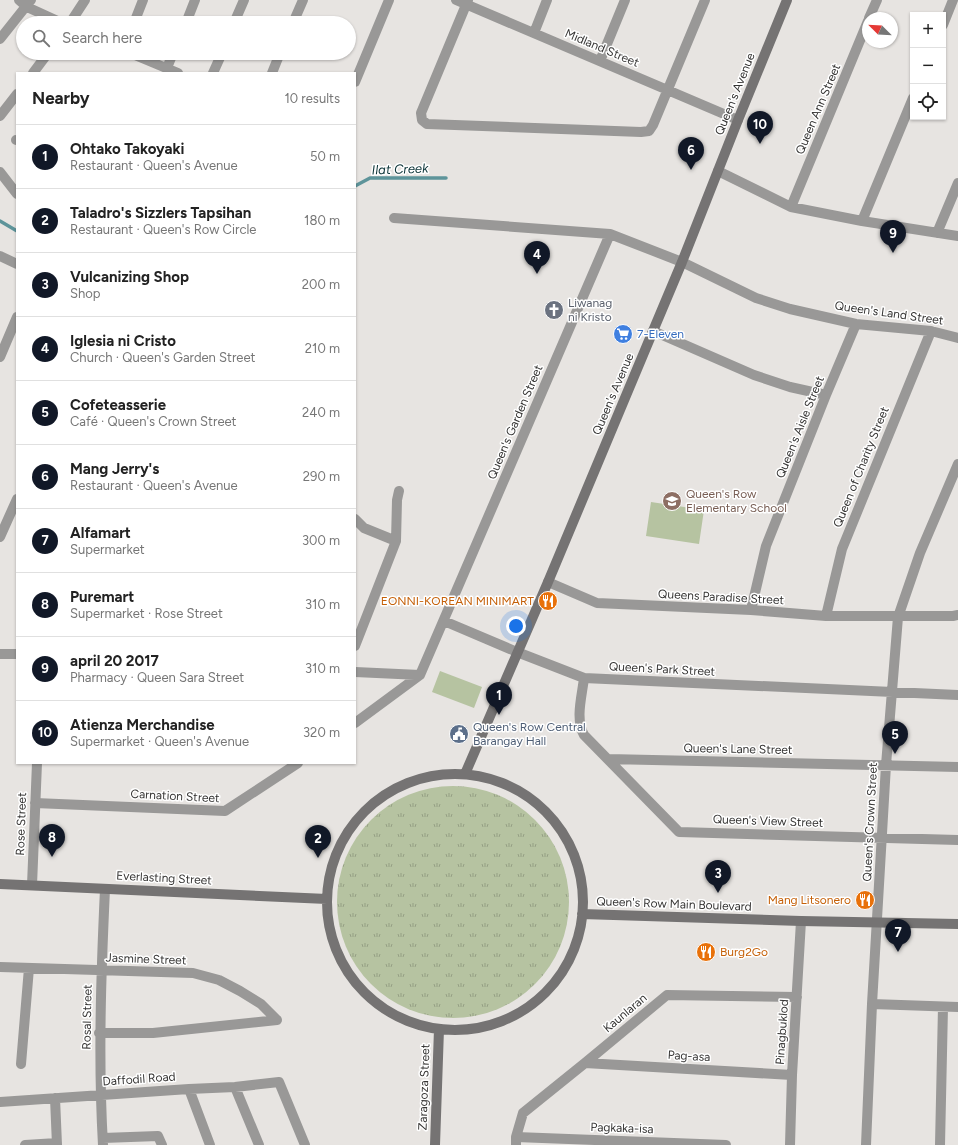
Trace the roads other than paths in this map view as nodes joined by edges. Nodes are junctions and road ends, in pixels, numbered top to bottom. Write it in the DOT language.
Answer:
graph roads {
  1 [pos="18,0"];
  2 [pos="85,0"];
  3 [pos="143,0"];
  4 [pos="195,0"];
  5 [pos="244,0"];
  6 [pos="303,0"];
  7 [pos="389,0"];
  8 [pos="456,0"];
  9 [pos="547,0"];
  10 [pos="625,0"];
  11 [pos="705,0"];
  12 [pos="788,0"];
  13 [pos="877,0"];
  14 [pos="953,0"];
  15 [pos="467,2"];
  16 [pos="29,3"];
  17 [pos="872,12"];
  18 [pos="19,16"];
  19 [pos="50,16"];
  20 [pos="75,16"];
  21 [pos="137,16"];
  22 [pos="189,16"];
  23 [pos="237,16"];
  24 [pos="296,16"];
  25 [pos="946,18"];
  26 [pos="16,19"];
  27 [pos="534,33"];
  28 [pos="862,35"];
  29 [pos="0,39"];
  30 [pos="43,60"];
  31 [pos="147,60"];
  32 [pos="170,60"];
  33 [pos="219,60"];
  34 [pos="277,60"];
  35 [pos="600,61"];
  36 [pos="167,68"];
  37 [pos="34,72"];
  38 [pos="176,72"];
  39 [pos="213,72"];
  40 [pos="272,72"];
  41 [pos="356,80"];
  42 [pos="667,90"];
  43 [pos="16,95"];
  44 [pos="910,105"];
  45 [pos="0,116"];
  46 [pos="738,120"];
  47 [pos="718,171"];
  48 [pos="0,172"];
  49 [pos="958,183"];
  50 [pos="16,193"];
  51 [pos="791,207"];
  52 [pos="394,218"];
  53 [pos="862,221"];
  54 [pos="937,232"];
  55 [pos="610,234"];
  56 [pos="958,236"];
  57 [pos="0,256"];
  58 [pos="682,262"];
  59 [pos="16,264"];
  60 [pos="16,319"];
  61 [pos="856,324"];
  62 [pos="654,331"];
  63 [pos="931,331"];
  64 [pos="958,338"];
  65 [pos="0,357"];
  66 [pos="826,395"];
  67 [pos="958,464"];
  68 [pos="399,491"];
  69 [pos="16,501"];
  70 [pos="356,520"];
  71 [pos="0,537"];
  72 [pos="396,541"];
  73 [pos="548,582"];
  74 [pos="751,610"];
  75 [pos="958,615"];
  76 [pos="826,616"];
  77 [pos="898,616"];
  78 [pos="444,620"];
  79 [pos="356,643"];
  80 [pos="517,652"];
  81 [pos="0,654"];
  82 [pos="16,654"];
  83 [pos="356,672"];
  84 [pos="420,675"];
  85 [pos="584,678"];
  86 [pos="891,693"];
  87 [pos="958,695"];
  88 [pos="356,722"];
  89 [pos="608,759"];
  90 [pos="37,764"];
  91 [pos="296,764"];
  92 [pos="886,765"];
  93 [pos="958,767"];
  94 [pos="465,774"];
  95 [pos="36,803"];
  96 [pos="882,838"];
  97 [pos="958,840"];
  98 [pos="0,884"];
  99 [pos="32,885"];
  100 [pos="104,889"];
  101 [pos="327,899"];
  102 [pos="582,914"];
  103 [pos="801,921"];
  104 [pos="877,922"];
  105 [pos="958,924"];
  106 [pos="0,967"];
  107 [pos="29,968"];
  108 [pos="101,971"];
  109 [pos="797,997"];
  110 [pos="872,1004"];
  111 [pos="943,1007"];
  112 [pos="958,1007"];
  113 [pos="439,1029"];
  114 [pos="99,1033"];
  115 [pos="585,1063"];
  116 [pos="21,1064"];
  117 [pos="792,1075"];
  118 [pos="235,1087"];
  119 [pos="189,1089"];
  120 [pos="100,1095"];
  121 [pos="55,1098"];
  122 [pos="0,1102"];
  123 [pos="103,1141"];
  124 [pos="516,1141"];
  125 [pos="57,1144"];
  126 [pos="25,1145"];
  127 [pos="162,1145"];
  128 [pos="210,1145"];
  129 [pos="259,1145"];
  130 [pos="305,1145"];
  131 [pos="435,1145"];
  132 [pos="726,1145"];
  133 [pos="790,1145"];
  134 [pos="866,1145"];
  135 [pos="940,1145"];
  1 -- 16 [label="street"];
  2 -- 20 [label="street"];
  3 -- 21 [label="street"];
  4 -- 22 [label="street"];
  5 -- 23 [label="street"];
  6 -- 24 [label="street"];
  7 -- 41 [label="street"];
  8 -- 15 [label="street, Midland Street"];
  9 -- 27 [label="street"];
  10 -- 35 [label="street"];
  11 -- 42 [label="street"];
  12 -- 46 [label="street, Queen's Avenue"];
  13 -- 17 [label="street"];
  14 -- 25 [label="street"];
  15 -- 27 [label="street, Midland Street"];
  15 -- 42 [label="street"];
  16 -- 18 [label="street"];
  16 -- 19 [label="street"];
  26 -- 29 [label="street"];
  27 -- 35 [label="street, Midland Street"];
  28 -- 51 [label="street, Queen Ann Street"];
  30 -- 37 [label="street"];
  31 -- 36 [label="street"];
  32 -- 36 [label="street"];
  33 -- 39 [label="street"];
  34 -- 40 [label="street"];
  35 -- 42 [label="street, Midland Street"];
  36 -- 38 [label="street"];
  42 -- 46 [label="street, Midland Street"];
  43 -- 45 [label="street"];
  44 -- 53 [label="street"];
  46 -- 47 [label="street, Queen's Avenue"];
  47 -- 51 [label="street"];
  47 -- 58 [label="street, Queen's Avenue"];
  48 -- 50 [label="street"];
  49 -- 54 [label="street"];
  51 -- 53 [label="street"];
  52 -- 55 [label="street"];
  53 -- 54 [label="street"];
  54 -- 56 [label="street"];
  55 -- 58 [label="street"];
  55 -- 78 [label="street, Queen's Garden Street"];
  57 -- 59 [label="street"];
  58 -- 61 [label="street, Queen's Land Street"];
  58 -- 62 [label="street, Queen's Avenue"];
  60 -- 65 [label="street"];
  61 -- 63 [label="street, Queen's Land Street"];
  61 -- 66 [label="street, Queen's Aisle Street"];
  62 -- 66 [label="street"];
  62 -- 73 [label="street, Queen's Avenue"];
  63 -- 64 [label="street, Queen's Land Street"];
  63 -- 76 [label="street, Queen of Charity Street"];
  66 -- 74 [label="street, Queen's Aisle Street"];
  67 -- 77 [label="street, Queen's Crown Street"];
  68 -- 72 [label="street"];
  69 -- 71 [label="street"];
  70 -- 72 [label="street"];
  72 -- 79 [label="street"];
  73 -- 74 [label="street, Queens Paradise Street"];
  73 -- 80 [label="street, Queen's Avenue"];
  74 -- 76 [label="street, Queens Paradise Street"];
  75 -- 77 [label="street, Queens Paradise Street"];
  76 -- 77 [label="street, Queens Paradise Street"];
  77 -- 86 [label="street, Queen's Crown Street"];
  78 -- 80 [label="street, Queen's Park Street"];
  78 -- 84 [label="street"];
  80 -- 85 [label="street, Queen's Park Street"];
  80 -- 94 [label="street, Queen's Avenue"];
  81 -- 82 [label="street"];
  83 -- 84 [label="street"];
  84 -- 88 [label="street"];
  85 -- 86 [label="street, Queen's Park Street"];
  85 -- 89 [label="street"];
  86 -- 87 [label="street, Queen's Park Street"];
  86 -- 92 [label="street, Queen's Crown Street"];
  89 -- 92 [label="street, Queen's Lane Street"];
  89 -- 96 [label="street, Queen's View Street"];
  90 -- 95 [label="street, Rose Street"];
  91 -- 95 [label="street, Carnation Street"];
  92 -- 93 [label="street, Queen's Lane Street"];
  92 -- 96 [label="street, Queen's Crown Street"];
  94 -- 101 [label="street"];
  94 -- 102 [label="street"];
  95 -- 99 [label="street, Rose Street"];
  96 -- 97 [label="street, Queen's View Street"];
  96 -- 104 [label="street, Queen's Crown Street"];
  98 -- 99 [label="street, Everlasting Street"];
  99 -- 100 [label="street, Everlasting Street"];
  100 -- 101 [label="street, Everlasting Street"];
  100 -- 108 [label="street, Rosal Street"];
  101 -- 113 [label="street"];
  102 -- 103 [label="street, Queen's Row Main Boulevard"];
  102 -- 113 [label="street"];
  103 -- 104 [label="street, Queen's Row Main Boulevard"];
  103 -- 109 [label="street, Pinagbuklod"];
  104 -- 105 [label="street, Queen's Row Main Boulevard"];
  104 -- 110 [label="street, Queen's Crown Street"];
  106 -- 107 [label="street, Jasmine Street"];
  107 -- 108 [label="street, Jasmine Street"];
  107 -- 116 [label="street"];
  108 -- 114 [label="street, Rosal Street"];
  108 -- 114 [label="street, Jasmine Street"];
  109 -- 115 [label="street, Kaunlaran"];
  109 -- 117 [label="street, Pinagbuklod"];
  110 -- 111 [label="street"];
  110 -- 134 [label="street, Queen's Crown Street"];
  111 -- 112 [label="street"];
  111 -- 135 [label="street"];
  113 -- 131 [label="street, Zaragoza Street"];
  114 -- 120 [label="street, Rosal Street"];
  115 -- 117 [label="street, Pag-asa"];
  115 -- 124 [label="street, Kaunlaran"];
  117 -- 133 [label="street, Pinagbuklod"];
  118 -- 119 [label="street, Daffodil Road"];
  118 -- 129 [label="street"];
  118 -- 130 [label="street, Daffodil Road"];
  119 -- 120 [label="street, Daffodil Road"];
  119 -- 128 [label="street"];
  120 -- 121 [label="street, Daffodil Road"];
  120 -- 123 [label="street, Rosal Street"];
  121 -- 122 [label="street, Daffodil Road"];
  121 -- 125 [label="street"];
  123 -- 127 [label="street"];
  124 -- 132 [label="street, Pagkaka-isa"];
  125 -- 126 [label="street"];
}
